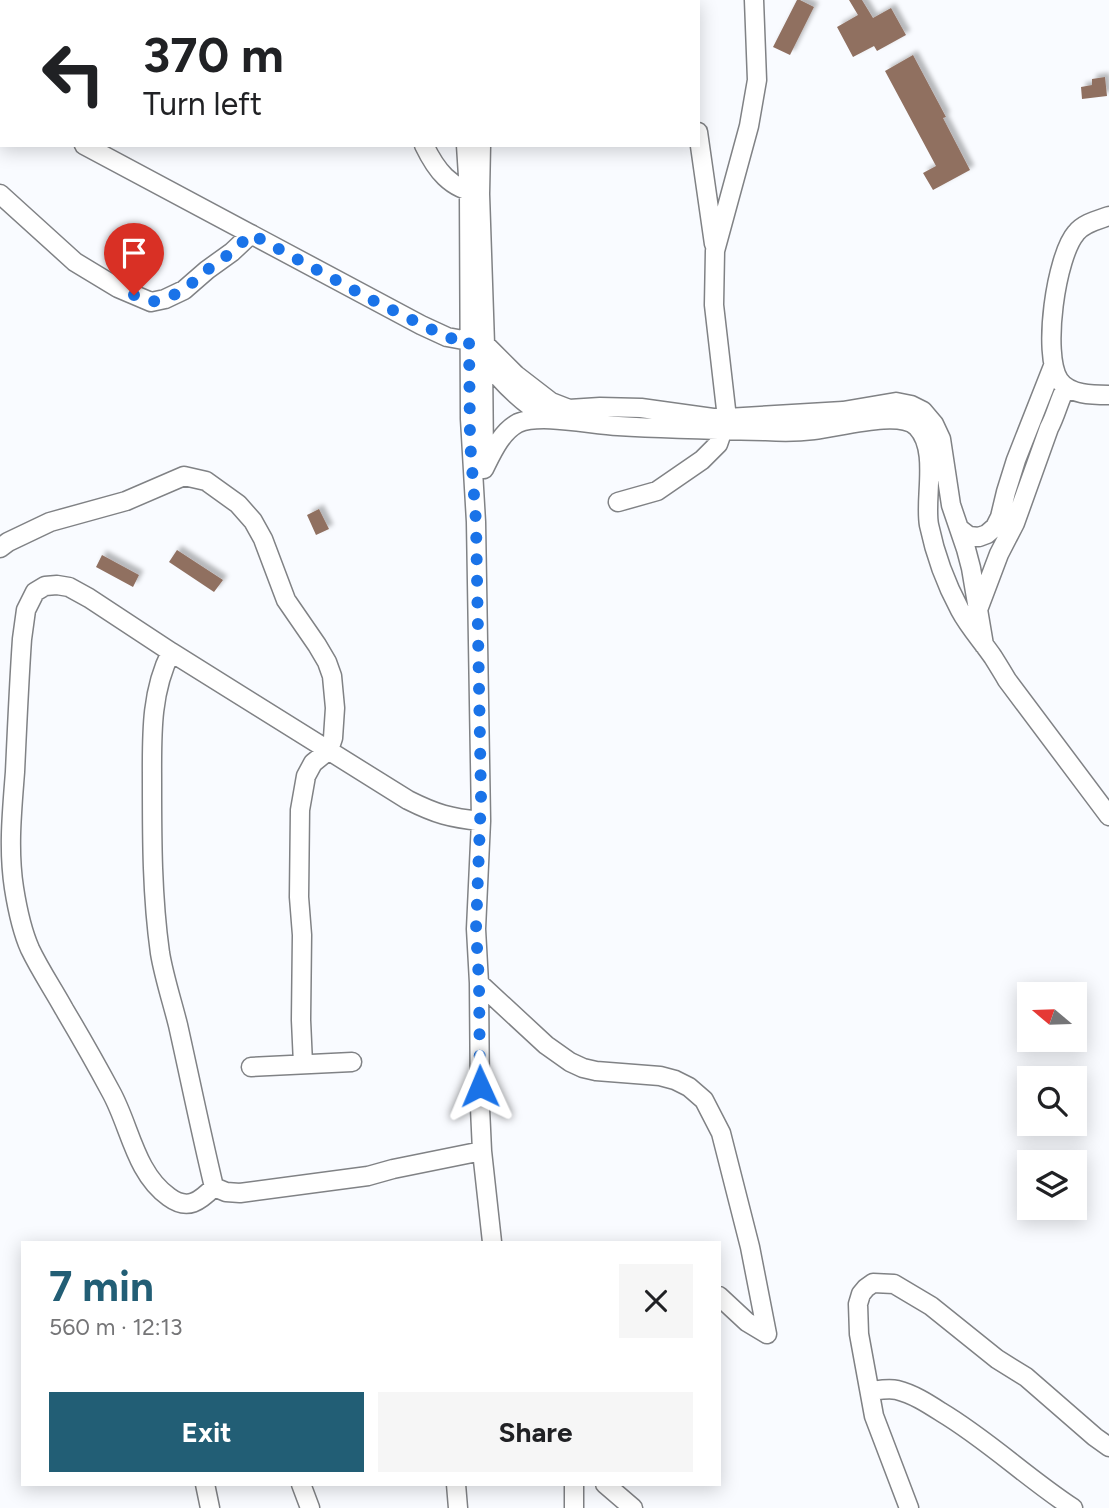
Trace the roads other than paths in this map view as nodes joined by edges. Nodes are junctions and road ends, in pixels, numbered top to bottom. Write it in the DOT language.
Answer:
graph roads {
  1 [pos="754,0"];
  2 [pos="700,146"];
  3 [pos="88,147"];
  4 [pos="425,147"];
  5 [pos="466,147"];
  6 [pos="481,147"];
  7 [pos="474,193"];
  8 [pos="0,194"];
  9 [pos="1109,216"];
  10 [pos="251,234"];
  11 [pos="715,251"];
  12 [pos="479,347"];
  13 [pos="1053,366"];
  14 [pos="1066,387"];
  15 [pos="1109,395"];
  16 [pos="552,420"];
  17 [pos="725,424"];
  18 [pos="484,469"];
  19 [pos="618,502"];
  20 [pos="476,522"];
  21 [pos="960,529"];
  22 [pos="0,548"];
  23 [pos="979,607"];
  24 [pos="984,645"];
  25 [pos="171,652"];
  26 [pos="329,750"];
  27 [pos="1109,816"];
  28 [pos="481,821"];
  29 [pos="479,982"];
  30 [pos="352,1062"];
  31 [pos="303,1064"];
  32 [pos="251,1067"];
  33 [pos="482,1151"];
  34 [pos="214,1186"];
  35 [pos="492,1241"];
  36 [pos="721,1298"];
  37 [pos="870,1391"];
  38 [pos="1109,1447"];
  39 [pos="205,1486"];
  40 [pos="302,1486"];
  41 [pos="456,1486"];
  42 [pos="574,1486"];
  43 [pos="607,1486"];
  44 [pos="210,1508"];
  45 [pos="310,1508"];
  46 [pos="458,1508"];
  47 [pos="575,1508"];
  48 [pos="632,1508"];
  49 [pos="909,1508"];
  50 [pos="1073,1508"];
  1 -- 11 [label="street"];
  2 -- 11 [label="street"];
  3 -- 10 [label="street"];
  4 -- 7 [label="street"];
  5 -- 7 [label="street"];
  6 -- 7 [label="street"];
  7 -- 12 [label="street"];
  8 -- 10 [label="street"];
  9 -- 13 [label="street"];
  10 -- 12 [label="street"];
  11 -- 17 [label="street"];
  12 -- 16 [label="street"];
  12 -- 17 [label="street"];
  12 -- 18 [label="street"];
  12 -- 20 [label="street"];
  13 -- 14 [label="street"];
  13 -- 21 [label="street"];
  14 -- 15 [label="street"];
  14 -- 23 [label="street"];
  16 -- 17 [label="street"];
  16 -- 18 [label="street"];
  17 -- 19 [label="street"];
  17 -- 21 [label="street"];
  17 -- 24 [label="street"];
  18 -- 20 [label="street"];
  20 -- 28 [label="street"];
  21 -- 23 [label="street"];
  22 -- 26 [label="street"];
  23 -- 24 [label="street"];
  24 -- 27 [label="street"];
  25 -- 26 [label="street"];
  25 -- 34 [label="street"];
  25 -- 34 [label="street"];
  26 -- 28 [label="street"];
  26 -- 31 [label="street"];
  28 -- 29 [label="street"];
  29 -- 33 [label="street"];
  29 -- 36 [label="street"];
  30 -- 31 [label="street"];
  31 -- 32 [label="street"];
  33 -- 34 [label="street"];
  33 -- 35 [label="street"];
  37 -- 38 [label="street"];
  37 -- 49 [label="street"];
  37 -- 50 [label="street"];
  39 -- 44 [label="street"];
  40 -- 45 [label="street"];
  41 -- 46 [label="street"];
  42 -- 47 [label="street"];
  43 -- 48 [label="street"];
}
